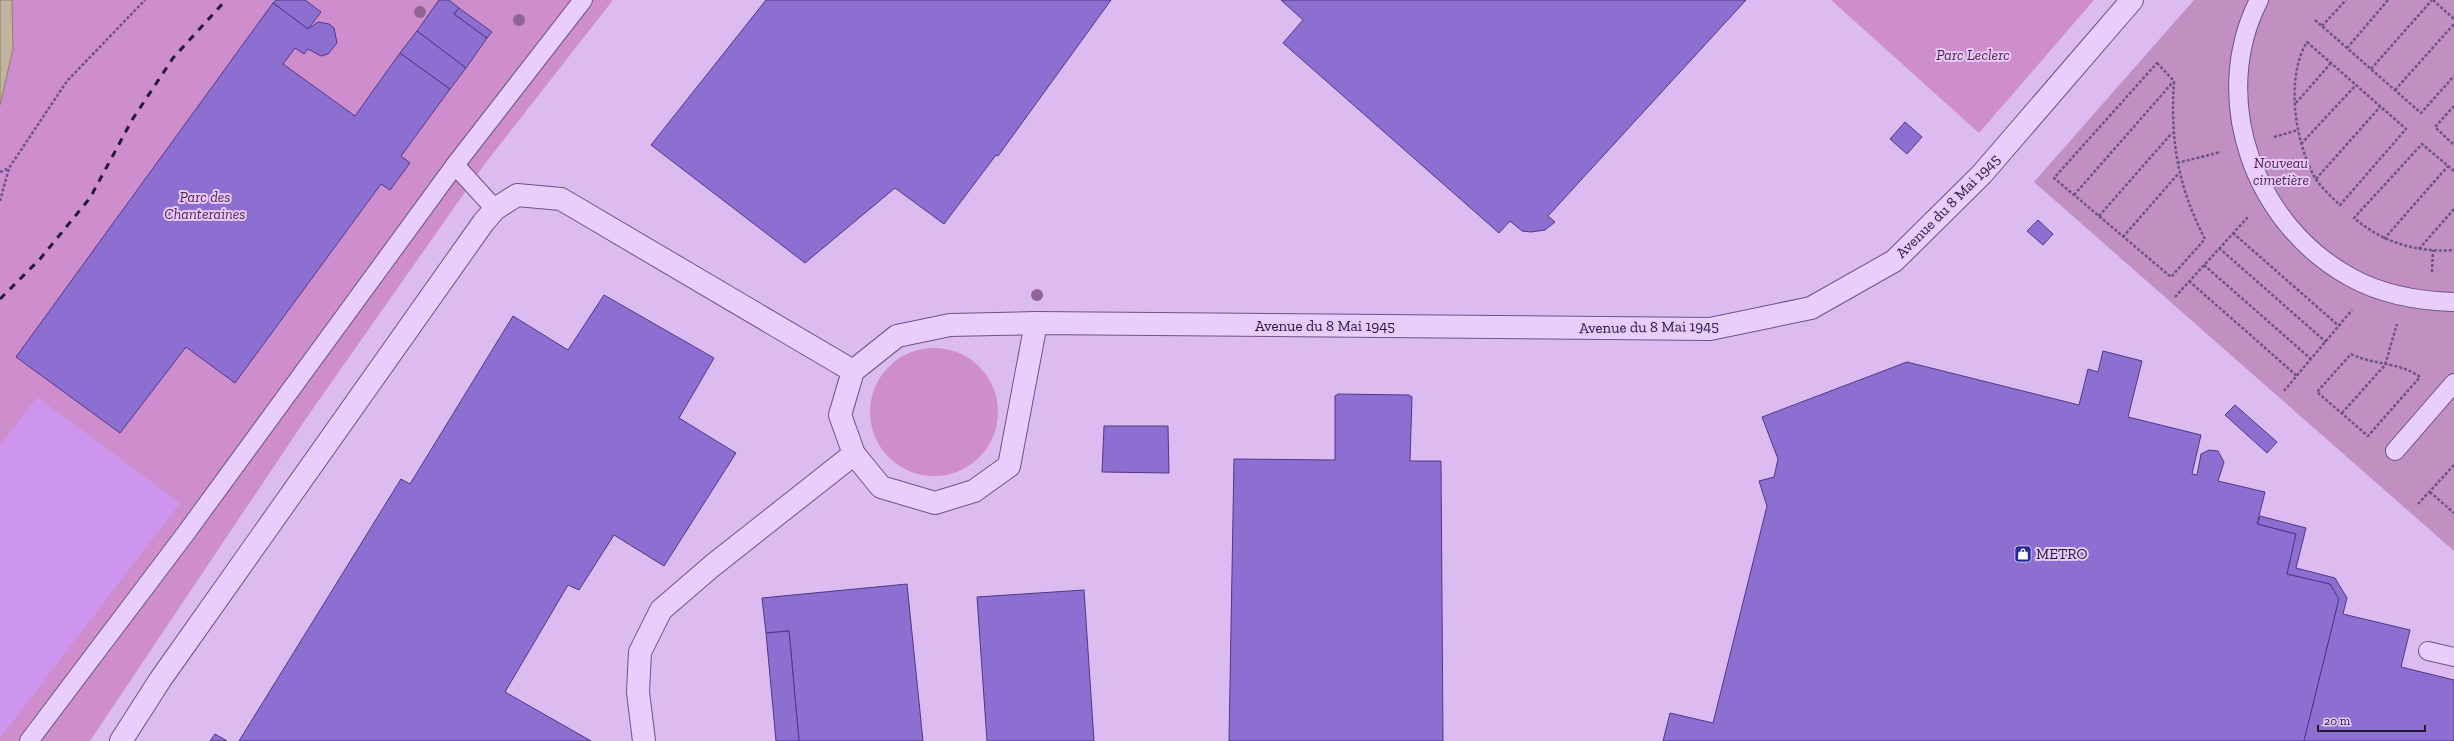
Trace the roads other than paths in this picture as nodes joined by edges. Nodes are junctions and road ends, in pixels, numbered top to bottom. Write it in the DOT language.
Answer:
graph roads {
  1 [pos="583,0"];
  2 [pos="2132,0"];
  3 [pos="2259,0"];
  4 [pos="455,165"];
  5 [pos="495,209"];
  6 [pos="2454,302"];
  7 [pos="1036,323"];
  8 [pos="853,371"];
  9 [pos="2454,383"];
  10 [pos="2395,450"];
  11 [pos="854,454"];
  12 [pos="2428,651"];
  13 [pos="2454,657"];
  14 [pos="29,741"];
  15 [pos="121,741"];
  16 [pos="644,741"];
  1 -- 4 [label="lane"];
  2 -- 7 [label="street, Avenue du 8 Mai 1945"];
  3 -- 6 [label="lane"];
  4 -- 5 [label="lane"];
  4 -- 14 [label="lane"];
  5 -- 8 [label="street"];
  5 -- 15 [label="street"];
  7 -- 8 [label="street, Avenue du 8 Mai 1945"];
  7 -- 11 [label="street"];
  8 -- 11 [label="street"];
  9 -- 10 [label="lane"];
  11 -- 16 [label="street"];
  12 -- 13 [label="lane"];
}
